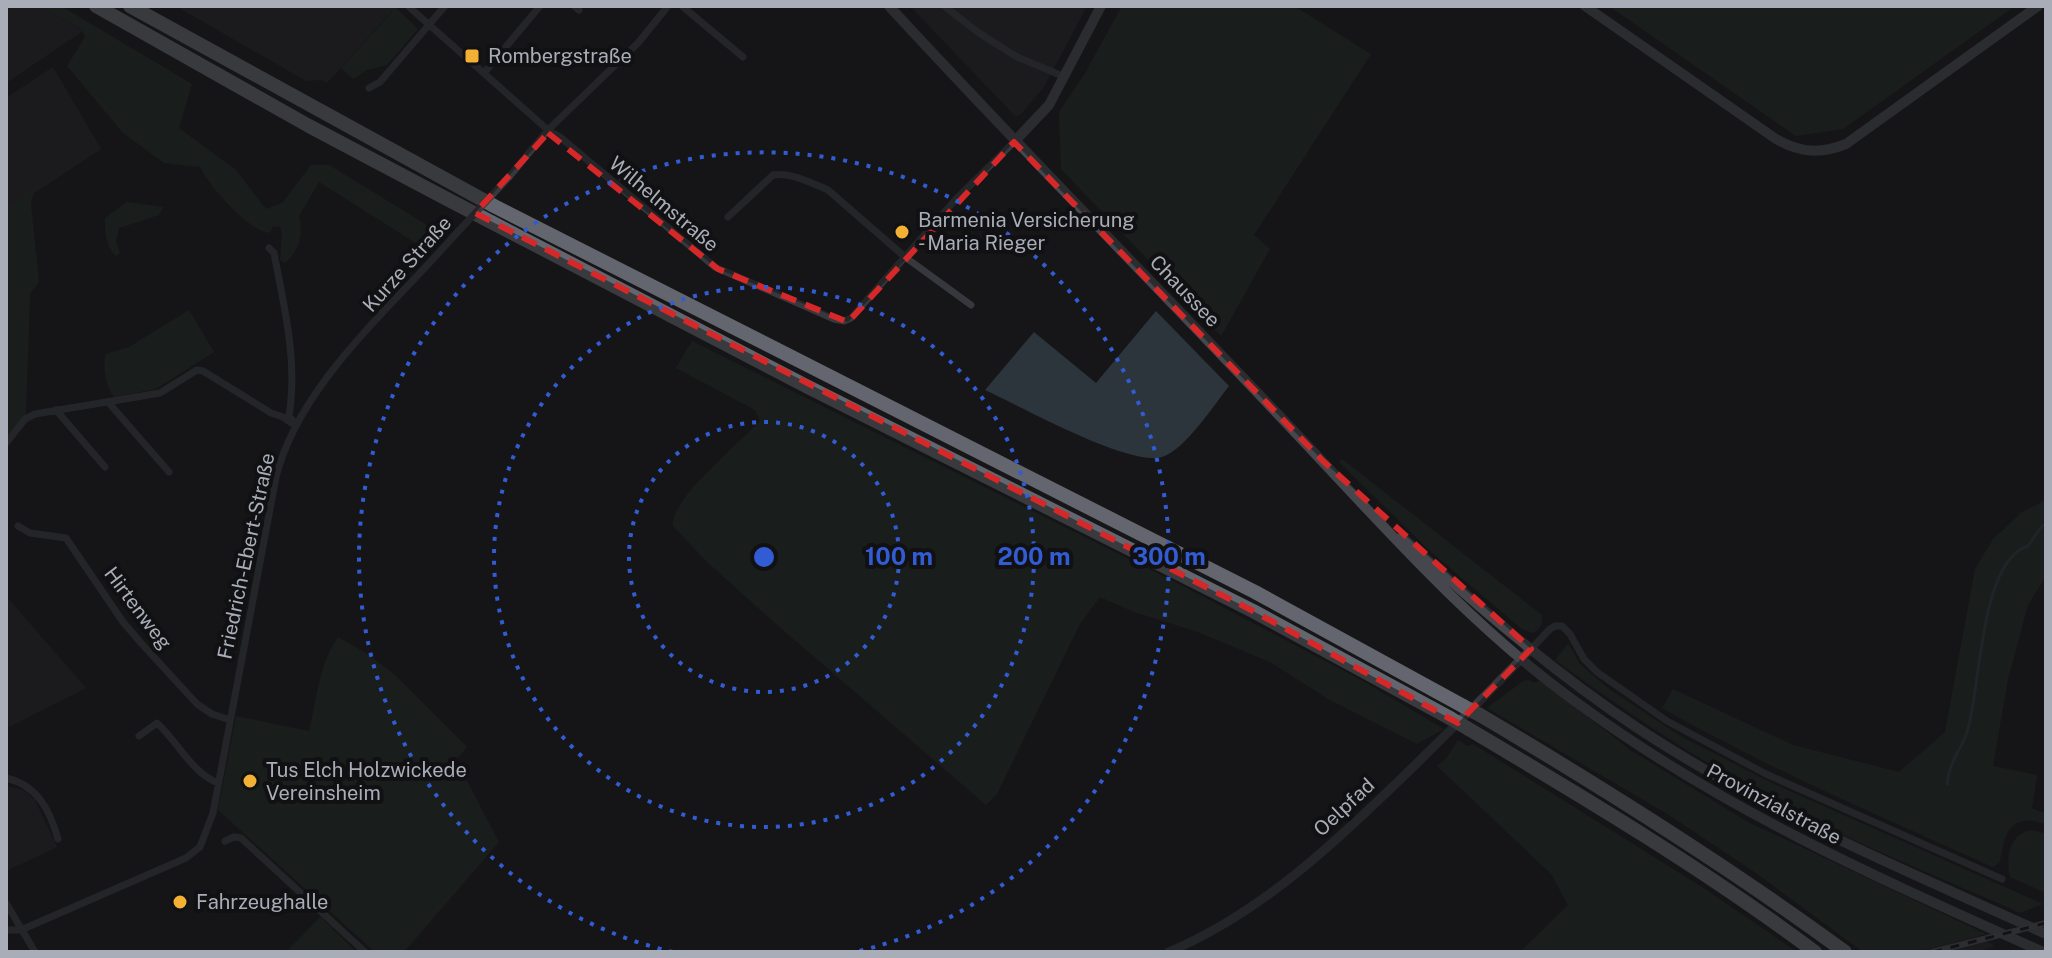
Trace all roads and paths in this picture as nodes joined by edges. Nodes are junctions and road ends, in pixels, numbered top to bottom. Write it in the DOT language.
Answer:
graph roads {
  1 [pos="96,6"];
  2 [pos="130,6"];
  3 [pos="408,6"];
  4 [pos="445,6"];
  5 [pos="540,6"];
  6 [pos="668,6"];
  7 [pos="682,6"];
  8 [pos="889,6"];
  9 [pos="944,6"];
  10 [pos="1101,6"];
  11 [pos="1585,6"];
  12 [pos="2038,6"];
  13 [pos="430,26"];
  14 [pos="743,57"];
  15 [pos="484,73"];
  16 [pos="1065,77"];
  17 [pos="369,88"];
  18 [pos="548,130"];
  19 [pos="1014,142"];
  20 [pos="728,217"];
  21 [pos="269,248"];
  22 [pos="905,257"];
  23 [pos="971,305"];
  24 [pos="108,402"];
  25 [pos="56,410"];
  26 [pos="296,426"];
  27 [pos="6,443"];
  28 [pos="1323,461"];
  29 [pos="105,467"];
  30 [pos="169,472"];
  31 [pos="18,526"];
  32 [pos="1531,649"];
  33 [pos="1521,659"];
  34 [pos="230,720"];
  35 [pos="139,736"];
  36 [pos="6,778"];
  37 [pos="218,783"];
  38 [pos="58,839"];
  39 [pos="225,841"];
  40 [pos="2002,879"];
  41 [pos="6,903"];
  42 [pos="6,930"];
  43 [pos="21,930"];
  44 [pos="2046,934"];
  45 [pos="35,952"];
  46 [pos="365,952"];
  47 [pos="1169,952"];
  48 [pos="1815,952"];
  49 [pos="1845,952"];
  50 [pos="2043,952"];
  1 -- 48 [label="highway, bridge"];
  2 -- 49 [label="highway, bridge"];
  3 -- 13 [label="street, Wilhelmstraße"];
  4 -- 13 [label="street"];
  5 -- 15 [label="street"];
  6 -- 18 [label="street"];
  7 -- 14 [label="street"];
  8 -- 19 [label="main road, Chaussee"];
  9 -- 16 [label="street"];
  10 -- 16 [label="main road"];
  11 -- 12 [label="main road"];
  13 -- 15 [label="street, Wilhelmstraße"];
  13 -- 17 [label="street"];
  15 -- 18 [label="street, Wilhelmstraße"];
  16 -- 19 [label="main road"];
  18 -- 22 [label="street, Wilhelmstraße"];
  18 -- 26 [label="street, Kurze Straße, bridge"];
  19 -- 22 [label="street, Wilhelmstraße"];
  19 -- 28 [label="main road, Chaussee"];
  20 -- 22 [label="street"];
  21 -- 26 [label="street, Friedrich-Ebert-Straße"];
  22 -- 23 [label="street"];
  24 -- 25 [label="street"];
  24 -- 26 [label="street"];
  24 -- 30 [label="street"];
  25 -- 27 [label="street"];
  25 -- 29 [label="street"];
  26 -- 34 [label="street, Friedrich-Ebert-Straße"];
  28 -- 32 [label="main road, Chaussee"];
  28 -- 33 [label="main road, Chaussee"];
  31 -- 34 [label="street, Hirtenweg"];
  32 -- 33 [label="street, Provinzialstraße"];
  32 -- 40 [label="street, Provinzialstraße"];
  32 -- 44 [label="main road, Provinzialstraße"];
  33 -- 47 [label="street, Oelpfad"];
  33 -- 50 [label="main road, Provinzialstraße"];
  34 -- 37 [label="street, Friedrich-Ebert-Straße"];
  35 -- 37 [label="street"];
  36 -- 38 [label="street"];
  37 -- 43 [label="street, Friedrich-Ebert-Straße"];
  39 -- 46 [label="street"];
  41 -- 43 [label="street"];
  42 -- 43 [label="street"];
  43 -- 45 [label="street"];
}
